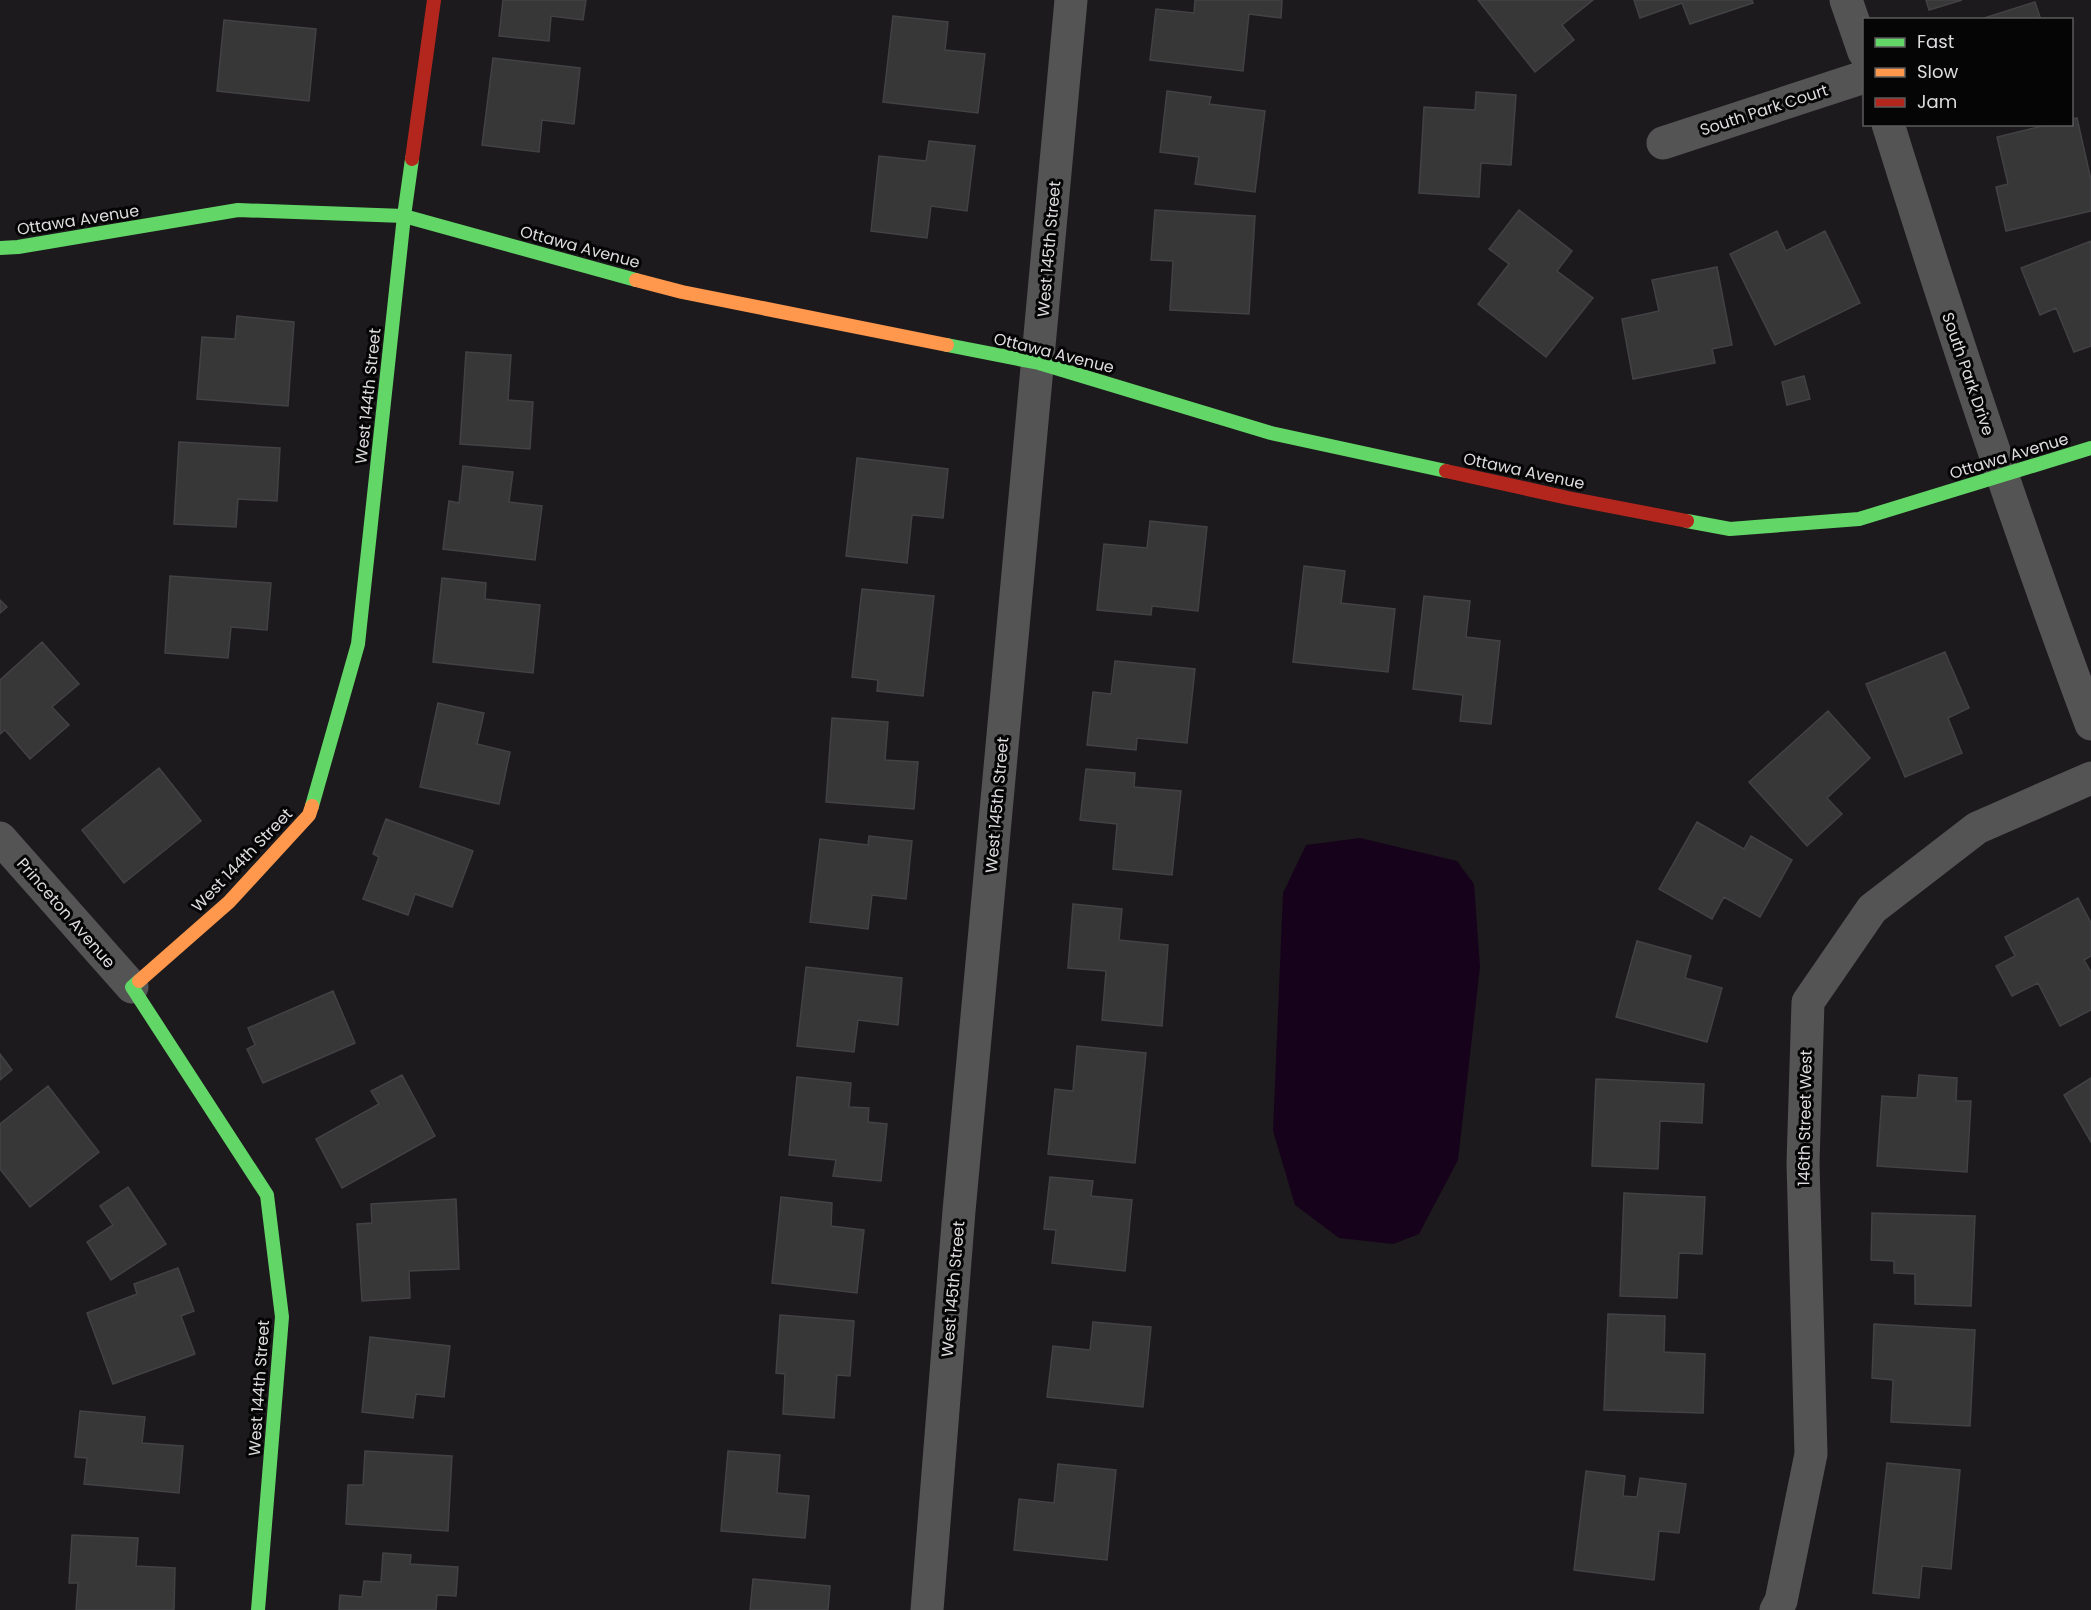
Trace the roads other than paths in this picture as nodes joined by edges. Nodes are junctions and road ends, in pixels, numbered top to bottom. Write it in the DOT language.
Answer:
graph roads {
  1 [pos="434,0"];
  2 [pos="1071,0"];
  3 [pos="1846,0"];
  4 [pos="1863,49"];
  5 [pos="1863,77"];
  6 [pos="1889,126"];
  7 [pos="1663,143"];
  8 [pos="404,216"];
  9 [pos="0,248"];
  10 [pos="1039,363"];
  11 [pos="2091,448"];
  12 [pos="2002,476"];
  13 [pos="2091,724"];
  14 [pos="2091,778"];
  15 [pos="0,838"];
  16 [pos="132,987"];
  17 [pos="1779,1606"];
  18 [pos="258,1610"];
  19 [pos="927,1610"];
  1 -- 8 [label="street, West 144th Street"];
  2 -- 10 [label="street, West 145th Street"];
  3 -- 4 [label="street"];
  5 -- 7 [label="street, South Park Court"];
  6 -- 12 [label="street, South Park Drive"];
  8 -- 9 [label="street, Ottawa Avenue"];
  8 -- 10 [label="street, Ottawa Avenue"];
  8 -- 16 [label="street, West 144th Street"];
  10 -- 12 [label="street, Ottawa Avenue"];
  10 -- 19 [label="street, West 145th Street"];
  11 -- 12 [label="street, Ottawa Avenue"];
  12 -- 13 [label="street, South Park Drive"];
  14 -- 17 [label="street, 146th Street West"];
  15 -- 16 [label="street, Princeton Avenue"];
  16 -- 18 [label="street, West 144th Street"];
}
